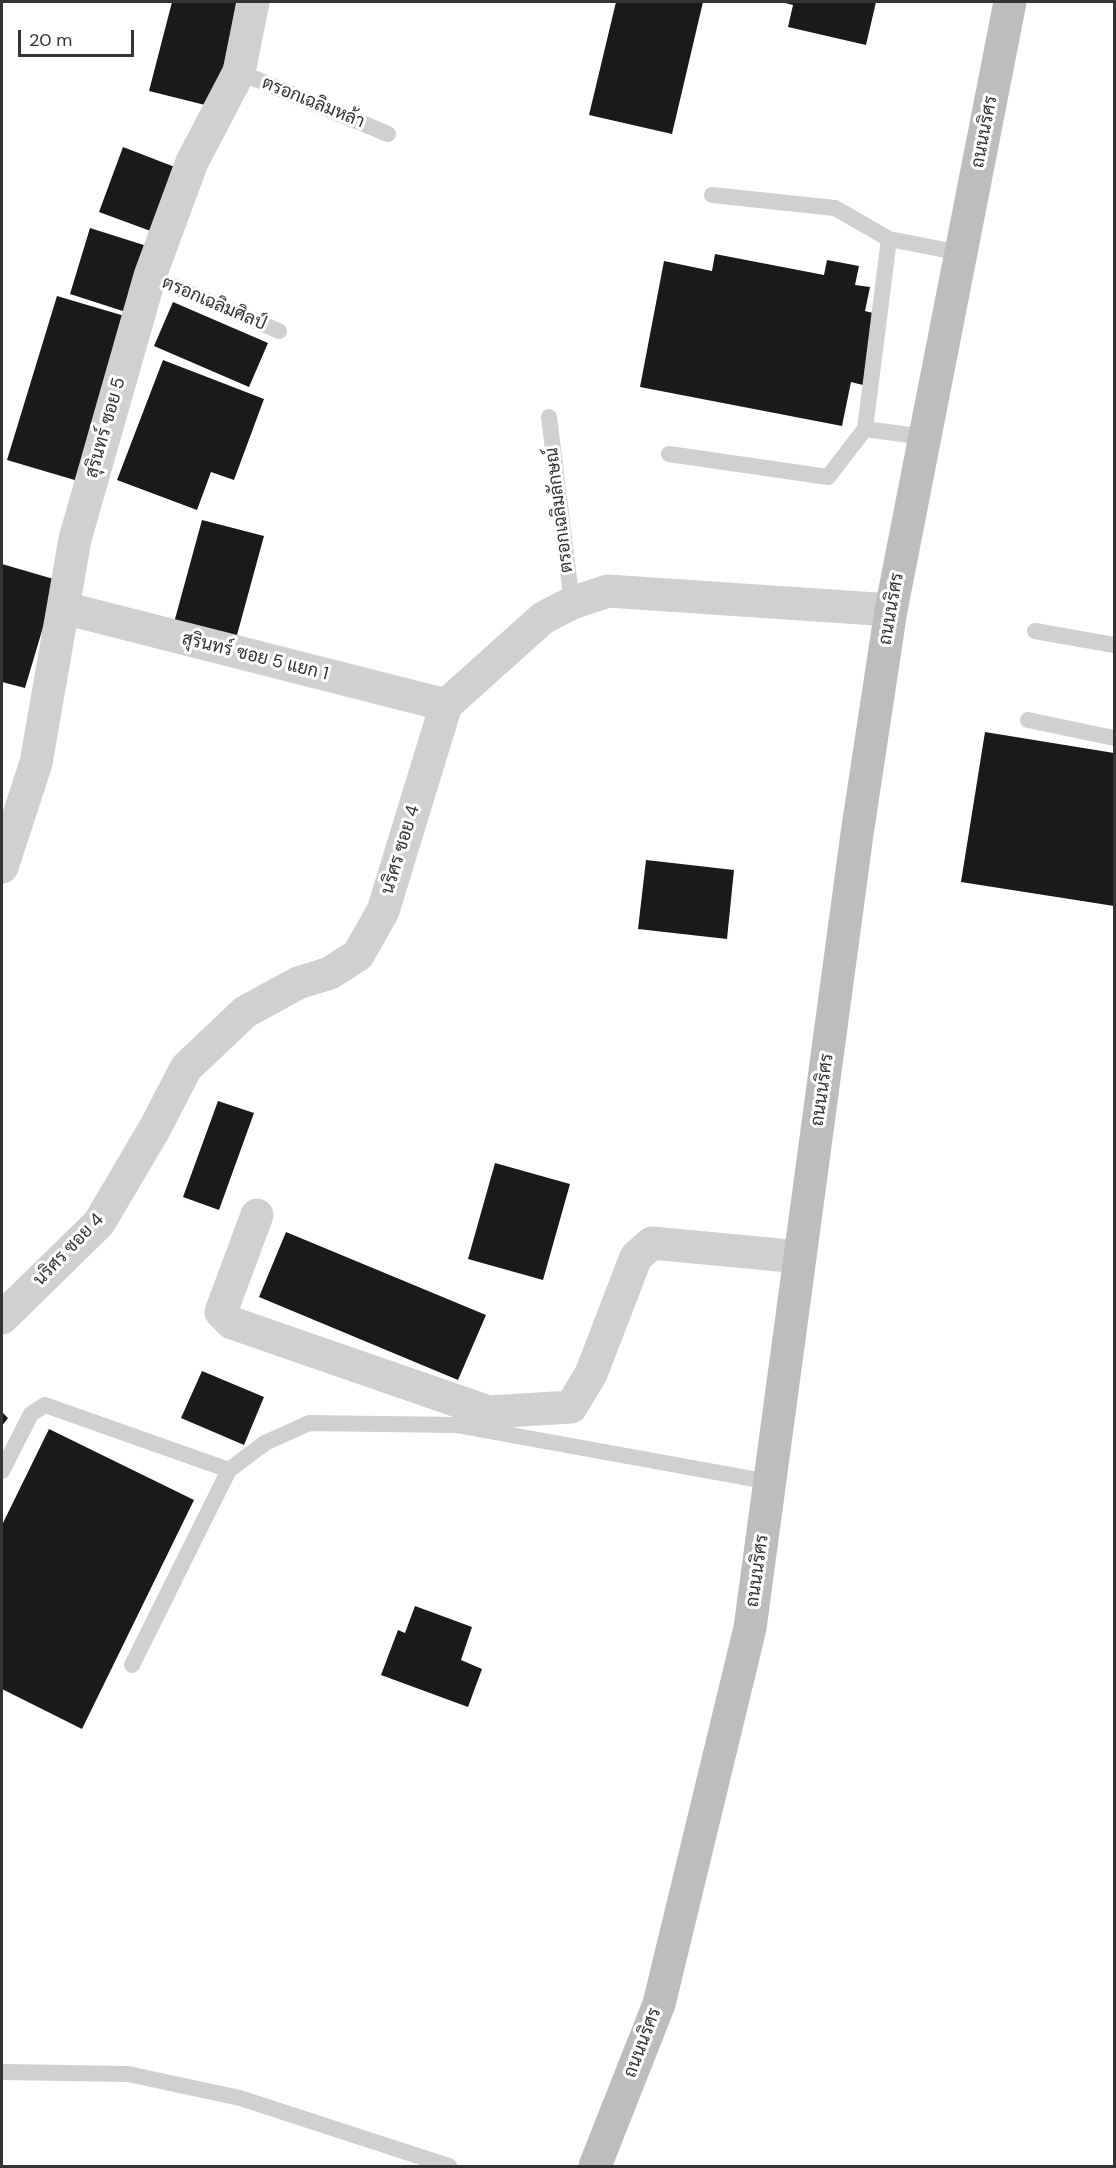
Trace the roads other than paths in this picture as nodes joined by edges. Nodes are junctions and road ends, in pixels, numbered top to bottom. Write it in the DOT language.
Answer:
graph roads {
  1 [pos="253,2"];
  2 [pos="1010,2"];
  3 [pos="239,72"];
  4 [pos="388,134"];
  5 [pos="712,195"];
  6 [pos="889,239"];
  7 [pos="961,253"];
  8 [pos="150,276"];
  9 [pos="279,331"];
  10 [pos="549,417"];
  11 [pos="865,429"];
  12 [pos="925,437"];
  13 [pos="669,454"];
  14 [pos="572,603"];
  15 [pos="64,608"];
  16 [pos="891,610"];
  17 [pos="1035,631"];
  18 [pos="1114,645"];
  19 [pos="446,705"];
  20 [pos="1028,720"];
  21 [pos="1114,738"];
  22 [pos="2,867"];
  23 [pos="257,1215"];
  24 [pos="800,1257"];
  25 [pos="2,1318"];
  26 [pos="229,1470"];
  27 [pos="2,1471"];
  28 [pos="770,1482"];
  29 [pos="132,1665"];
  30 [pos="2,2072"];
  31 [pos="449,2166"];
  32 [pos="595,2166"];
  1 -- 3 [label="street, สุรินทร์ ซอย 5"];
  2 -- 7 [label="street, ถนนนริศร"];
  3 -- 4 [label="lane, ตรอกเฉลิมหล้า"];
  3 -- 8 [label="street, สุรินทร์ ซอย 5"];
  5 -- 6 [label="lane"];
  6 -- 7 [label="lane"];
  6 -- 11 [label="lane"];
  7 -- 12 [label="street, ถนนนริศร"];
  8 -- 9 [label="lane, ตรอกเฉลิมศิลป์"];
  8 -- 15 [label="street, สุรินทร์ ซอย 5"];
  10 -- 14 [label="lane, ตรอกเฉลิมลักษณ์"];
  11 -- 12 [label="lane"];
  11 -- 13 [label="lane"];
  12 -- 16 [label="street, ถนนนริศร"];
  14 -- 16 [label="street"];
  14 -- 19 [label="street"];
  15 -- 19 [label="street, สุรินทร์ ซอย 5 แยก 1"];
  15 -- 22 [label="street, สุรินทร์ ซอย 5"];
  16 -- 24 [label="street, ถนนนริศร"];
  17 -- 18 [label="lane"];
  19 -- 25 [label="street, นริศร ซอย 4"];
  20 -- 21 [label="lane"];
  23 -- 24 [label="street"];
  24 -- 28 [label="street, ถนนนริศร"];
  26 -- 27 [label="lane"];
  26 -- 28 [label="lane"];
  26 -- 29 [label="lane"];
  28 -- 32 [label="street, ถนนนริศร"];
  30 -- 31 [label="lane"];
}
